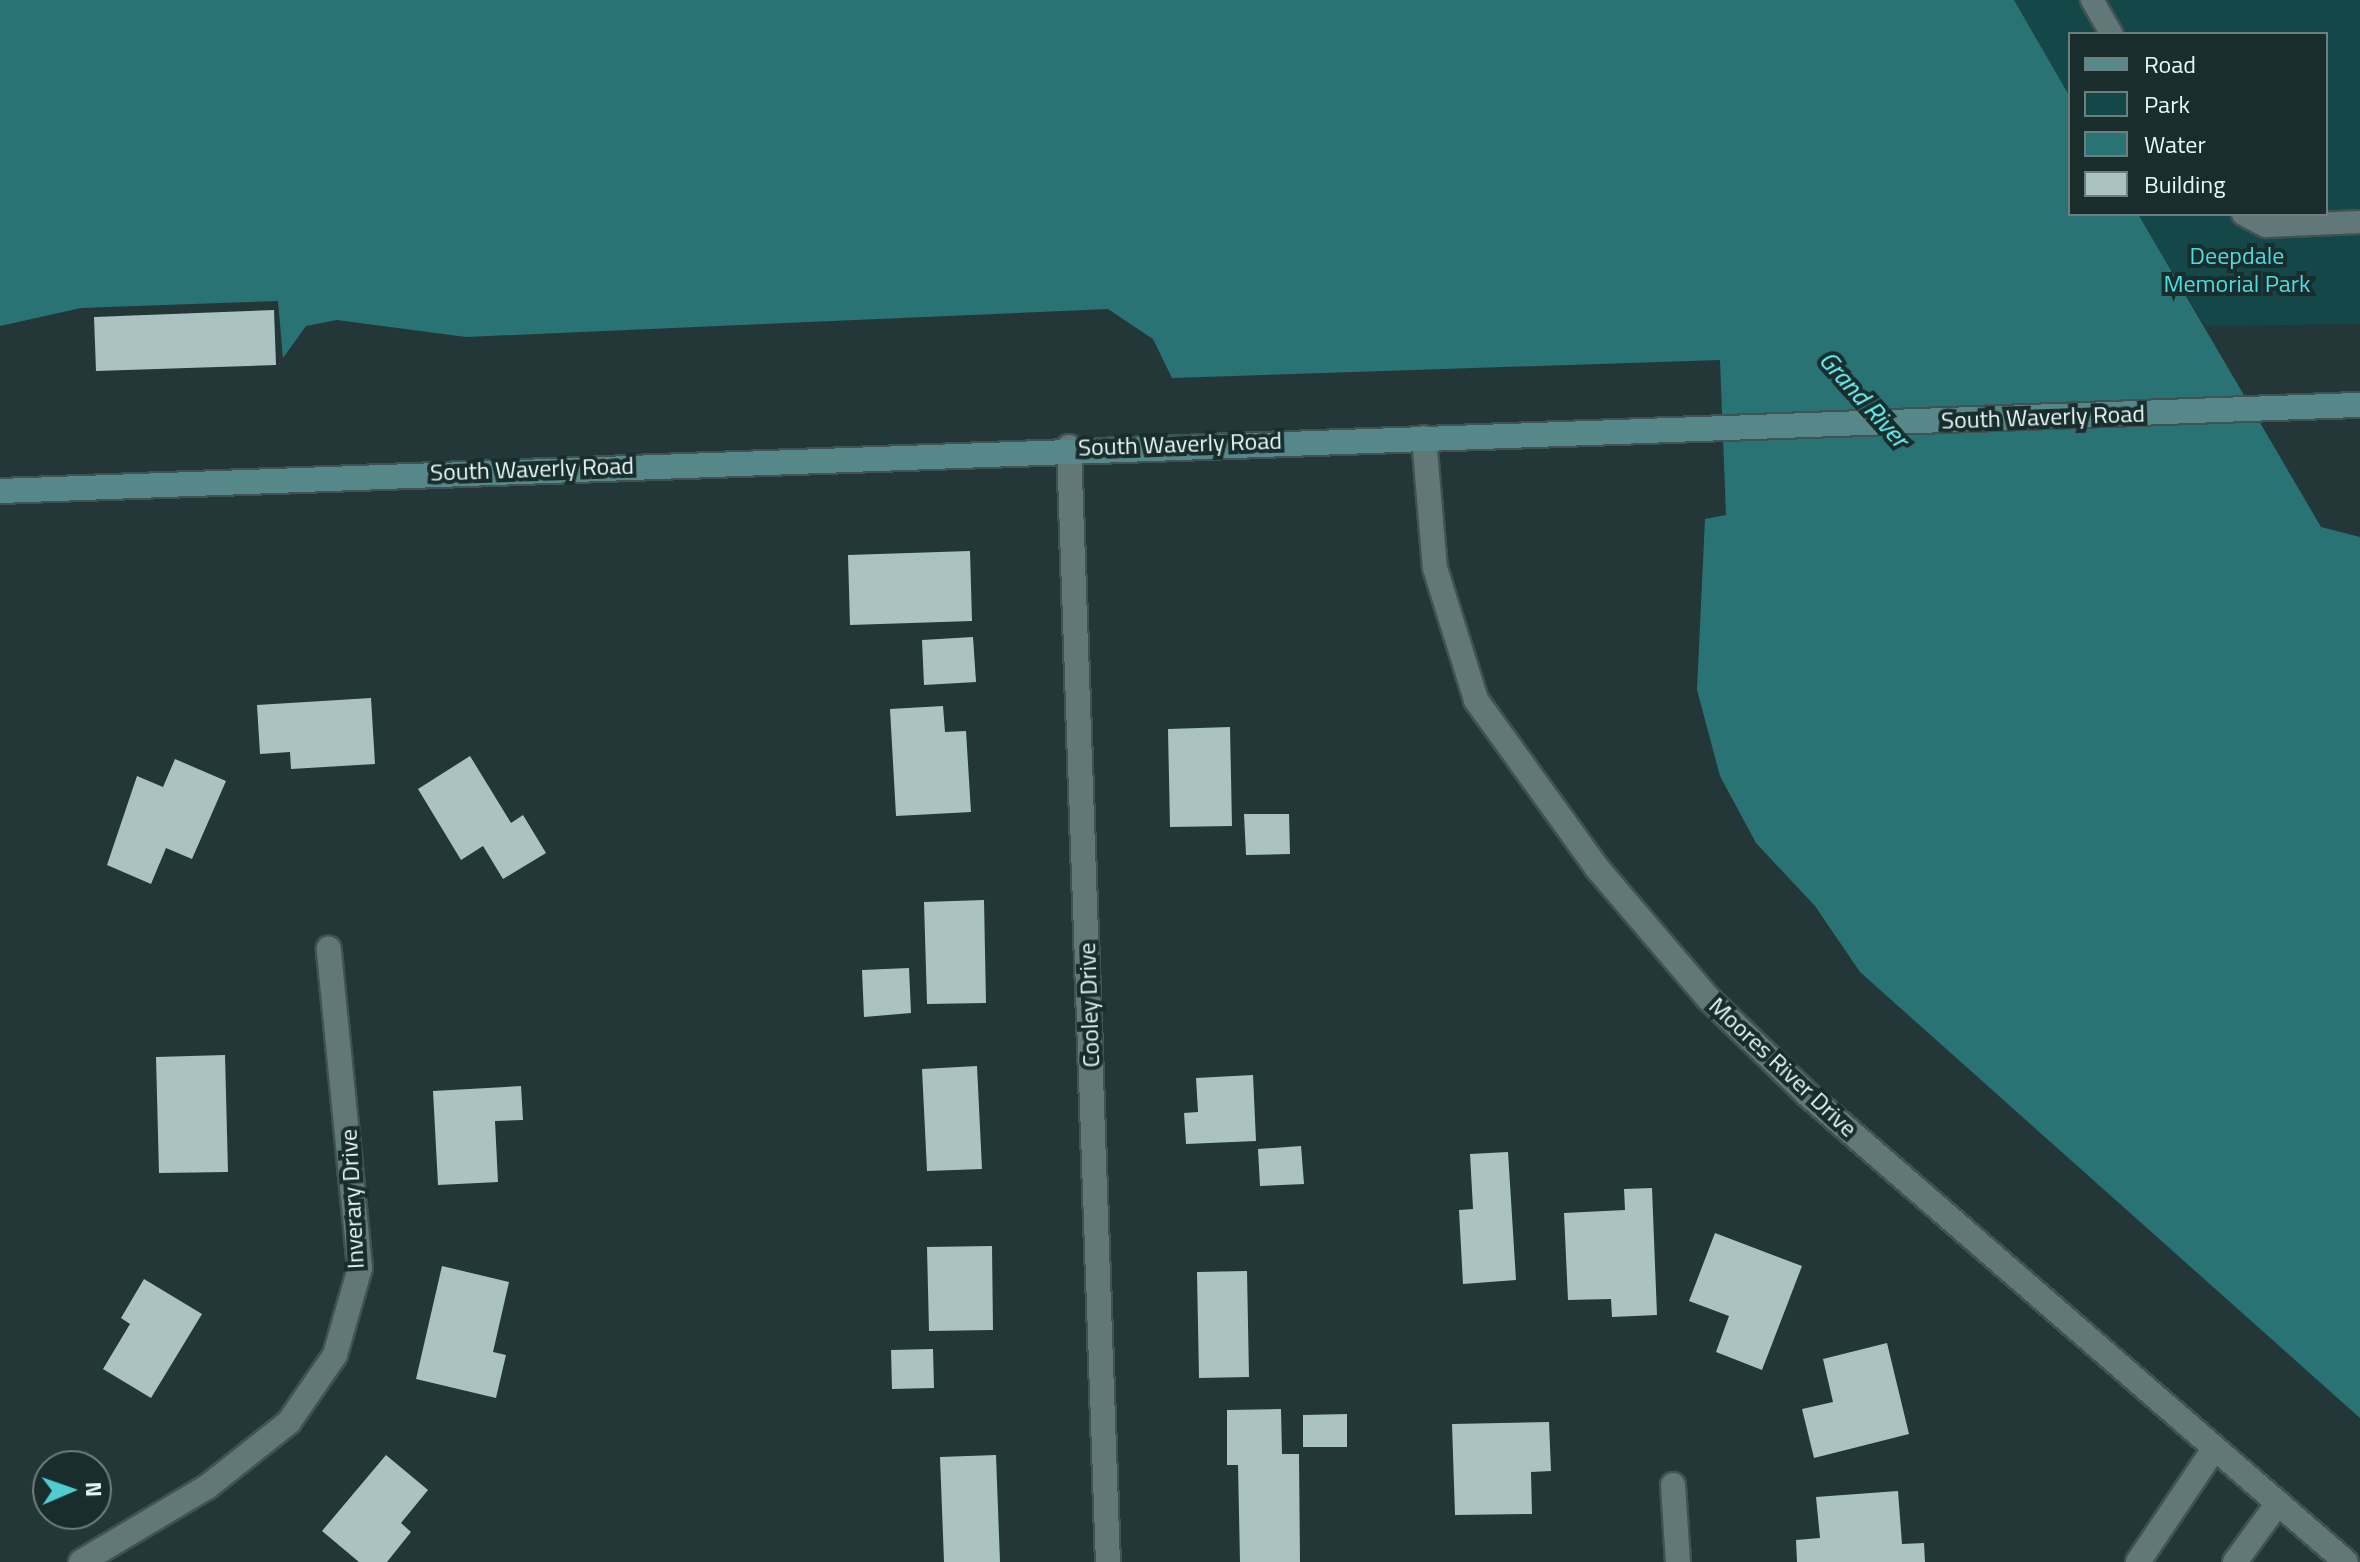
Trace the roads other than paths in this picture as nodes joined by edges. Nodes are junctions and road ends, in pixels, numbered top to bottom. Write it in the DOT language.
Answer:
graph roads {
  1 [pos="2092,0"];
  2 [pos="2111,32"];
  3 [pos="2247,216"];
  4 [pos="2360,222"];
  5 [pos="2360,405"];
  6 [pos="1424,438"];
  7 [pos="1069,447"];
  8 [pos="0,491"];
  9 [pos="329,949"];
  10 [pos="2214,1449"];
  11 [pos="1673,1485"];
  12 [pos="2278,1503"];
  13 [pos="81,1562"];
  14 [pos="1108,1562"];
  15 [pos="1678,1562"];
  16 [pos="2138,1562"];
  17 [pos="2235,1562"];
  18 [pos="2346,1562"];
  1 -- 2 [label="lane"];
  3 -- 4 [label="lane"];
  5 -- 6 [label="main road, South Waverly Road"];
  6 -- 7 [label="main road, South Waverly Road"];
  6 -- 10 [label="street, Moores River Drive"];
  7 -- 8 [label="main road, South Waverly Road"];
  7 -- 14 [label="street, Cooley Drive"];
  9 -- 13 [label="street, Inverary Drive"];
  10 -- 12 [label="street, Moores River Drive"];
  10 -- 16 [label="street"];
  11 -- 15 [label="street"];
  12 -- 17 [label="street"];
  12 -- 18 [label="street, Moores River Drive"];
}
